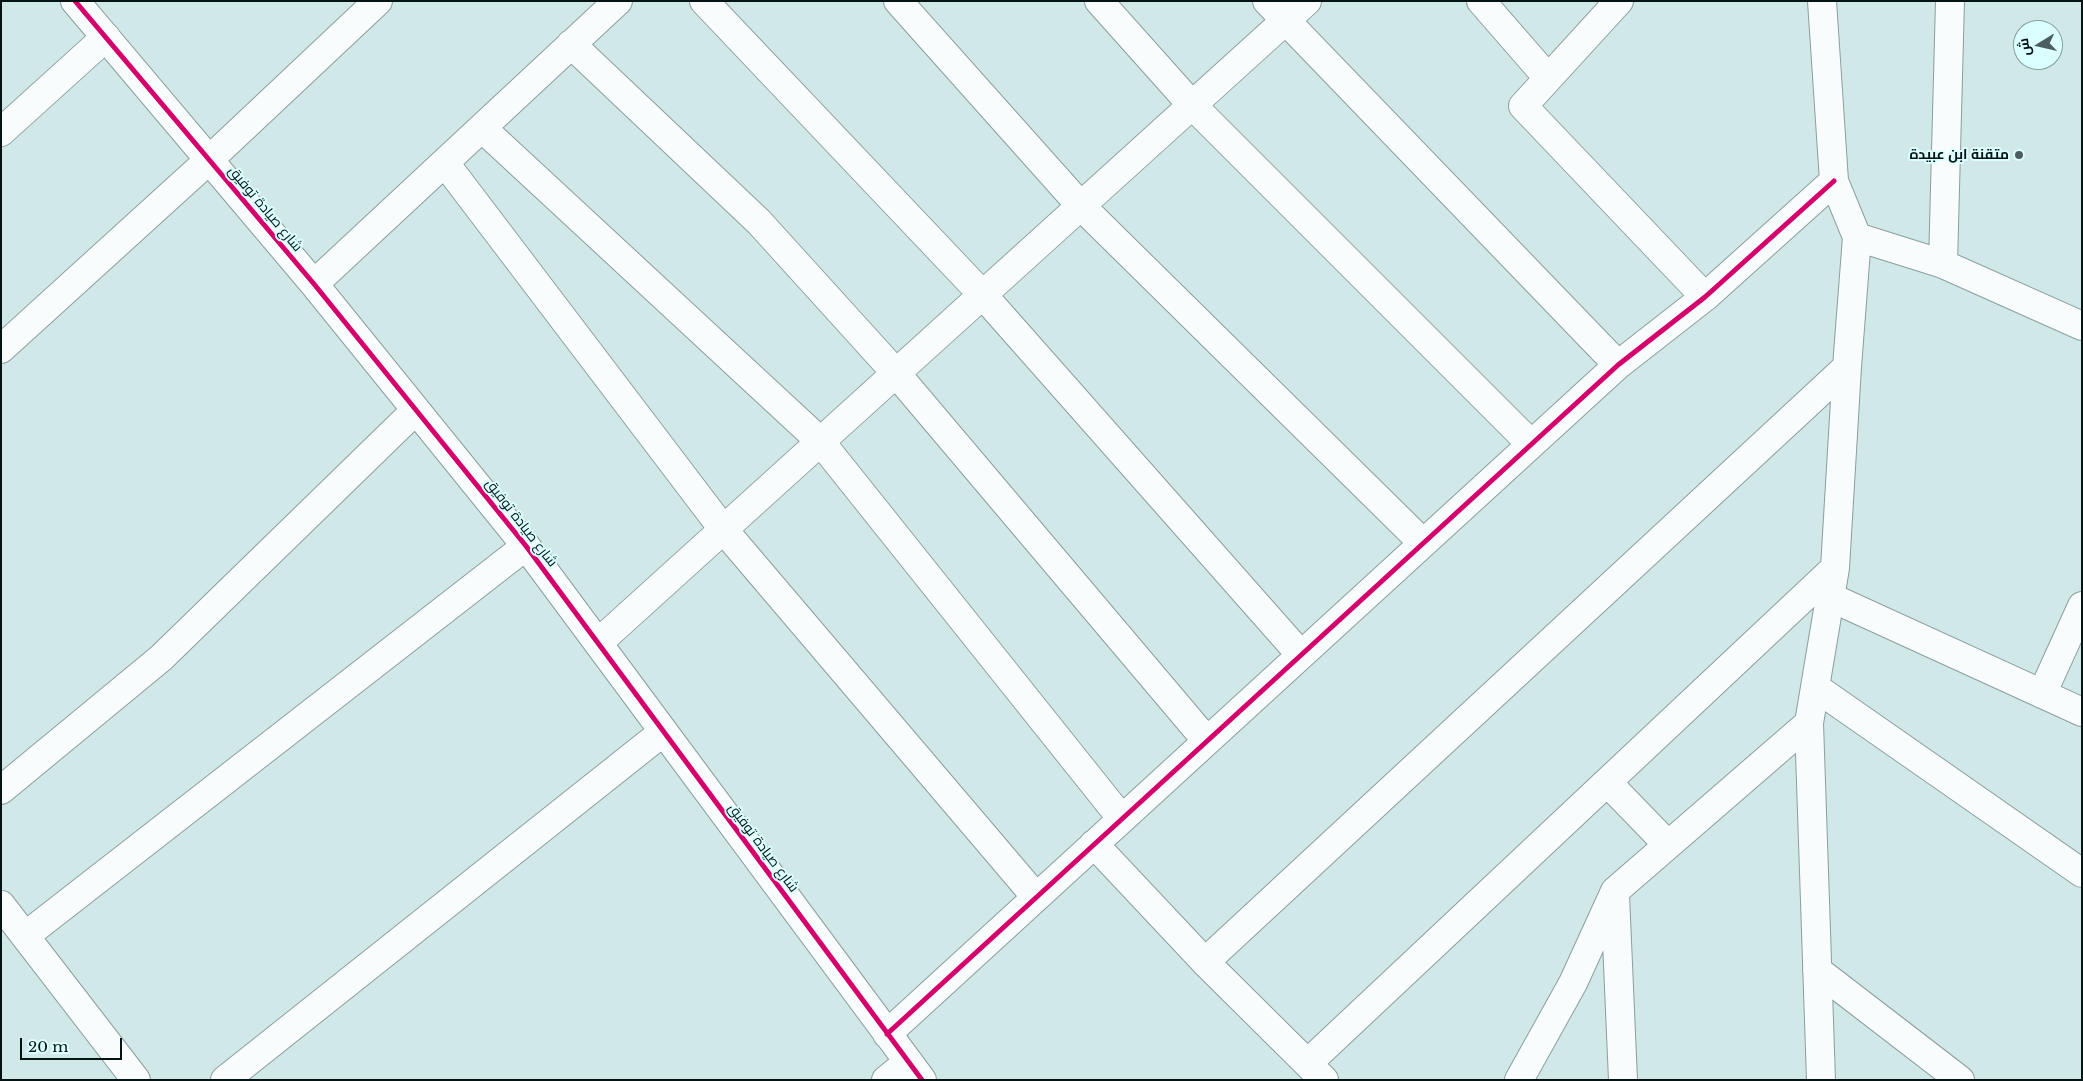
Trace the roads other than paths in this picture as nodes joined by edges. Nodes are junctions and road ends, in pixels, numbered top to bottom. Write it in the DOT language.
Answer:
graph roads {
  1 [pos="75,1"];
  2 [pos="378,1"];
  3 [pos="618,1"];
  4 [pos="704,1"];
  5 [pos="898,1"];
  6 [pos="1099,1"];
  7 [pos="1307,1"];
  8 [pos="1481,1"];
  9 [pos="1619,1"];
  10 [pos="1822,1"];
  11 [pos="1950,1"];
  12 [pos="1276,11"];
  13 [pos="106,37"];
  14 [pos="572,44"];
  15 [pos="1548,78"];
  16 [pos="1191,104"];
  17 [pos="482,128"];
  18 [pos="1,132"];
  19 [pos="209,160"];
  20 [pos="445,163"];
  21 [pos="1834,181"];
  22 [pos="1080,205"];
  23 [pos="1857,236"];
  24 [pos="1944,264"];
  25 [pos="314,284"];
  26 [pos="982,294"];
  27 [pos="1705,297"];
  28 [pos="2082,326"];
  29 [pos="1,349"];
  30 [pos="1618,365"];
  31 [pos="1847,367"];
  32 [pos="895,372"];
  33 [pos="416,410"];
  34 [pos="820,441"];
  35 [pos="1531,444"];
  36 [pos="723,529"];
  37 [pos="1423,543"];
  38 [pos="526,546"];
  39 [pos="1835,568"];
  40 [pos="1830,596"];
  41 [pos="2082,606"];
  42 [pos="598,643"];
  43 [pos="1301,655"];
  44 [pos="1815,687"];
  45 [pos="2042,694"];
  46 [pos="2082,712"];
  47 [pos="1810,723"];
  48 [pos="663,732"];
  49 [pos="1207,741"];
  50 [pos="5,778"];
  51 [pos="1607,782"];
  52 [pos="1122,819"];
  53 [pos="1094,844"];
  54 [pos="1668,845"];
  55 [pos="2082,872"];
  56 [pos="1615,891"];
  57 [pos="1036,897"];
  58 [pos="1,905"];
  59 [pos="25,936"];
  60 [pos="1204,962"];
  61 [pos="1817,970"];
  62 [pos="887,1034"];
  63 [pos="915,1071"];
  64 [pos="1316,1071"];
  65 [pos="136,1080"];
  66 [pos="225,1080"];
  67 [pos="886,1080"];
  68 [pos="1519,1080"];
  69 [pos="1623,1080"];
  70 [pos="1822,1080"];
  71 [pos="1960,1080"];
  1 -- 13 [label="street, شارع صيادة توفيق"];
  2 -- 19 [label="street"];
  3 -- 14 [label="street"];
  4 -- 26 [label="street"];
  5 -- 22 [label="street"];
  6 -- 16 [label="street"];
  7 -- 12 [label="street"];
  8 -- 15 [label="street"];
  9 -- 15 [label="street"];
  10 -- 21 [label="street"];
  11 -- 24 [label="street"];
  12 -- 16 [label="street"];
  12 -- 30 [label="street"];
  13 -- 18 [label="street"];
  13 -- 19 [label="street, شارع صيادة توفيق"];
  14 -- 17 [label="street"];
  14 -- 32 [label="street"];
  15 -- 27 [label="street"];
  16 -- 22 [label="street"];
  16 -- 35 [label="street"];
  17 -- 20 [label="street"];
  17 -- 34 [label="street"];
  19 -- 25 [label="street, شارع صيادة توفيق"];
  19 -- 29 [label="street"];
  20 -- 25 [label="street"];
  20 -- 36 [label="street"];
  21 -- 23 [label="street"];
  21 -- 27 [label="street"];
  22 -- 26 [label="street"];
  22 -- 37 [label="street"];
  23 -- 24 [label="street"];
  23 -- 31 [label="street"];
  24 -- 28 [label="street"];
  25 -- 33 [label="street, شارع صيادة توفيق"];
  26 -- 32 [label="street"];
  26 -- 43 [label="street"];
  27 -- 30 [label="street"];
  30 -- 35 [label="street"];
  31 -- 39 [label="street"];
  31 -- 60 [label="street"];
  32 -- 34 [label="street"];
  32 -- 49 [label="street"];
  33 -- 38 [label="street, شارع صيادة توفيق"];
  33 -- 50 [label="street"];
  34 -- 36 [label="street"];
  34 -- 52 [label="street"];
  35 -- 37 [label="street"];
  36 -- 42 [label="street"];
  36 -- 57 [label="street"];
  37 -- 43 [label="street"];
  38 -- 42 [label="street, شارع صيادة توفيق"];
  38 -- 59 [label="street"];
  39 -- 40 [label="street"];
  39 -- 51 [label="street"];
  40 -- 44 [label="street"];
  40 -- 45 [label="street"];
  41 -- 45 [label="street"];
  42 -- 48 [label="street, شارع صيادة توفيق"];
  43 -- 49 [label="street"];
  44 -- 47 [label="street"];
  44 -- 55 [label="street"];
  45 -- 46 [label="street"];
  47 -- 54 [label="street"];
  47 -- 61 [label="street"];
  48 -- 62 [label="street, شارع صيادة توفيق"];
  48 -- 66 [label="street"];
  49 -- 52 [label="street"];
  51 -- 54 [label="street"];
  51 -- 64 [label="street"];
  52 -- 53 [label="street"];
  53 -- 57 [label="street"];
  53 -- 60 [label="street"];
  54 -- 56 [label="street"];
  56 -- 68 [label="street"];
  56 -- 69 [label="street"];
  57 -- 62 [label="street"];
  58 -- 59 [label="street"];
  59 -- 65 [label="street"];
  60 -- 64 [label="street"];
  61 -- 70 [label="street"];
  61 -- 71 [label="street"];
  62 -- 63 [label="street, شارع صيادة توفيق"];
  63 -- 67 [label="street"];
}
